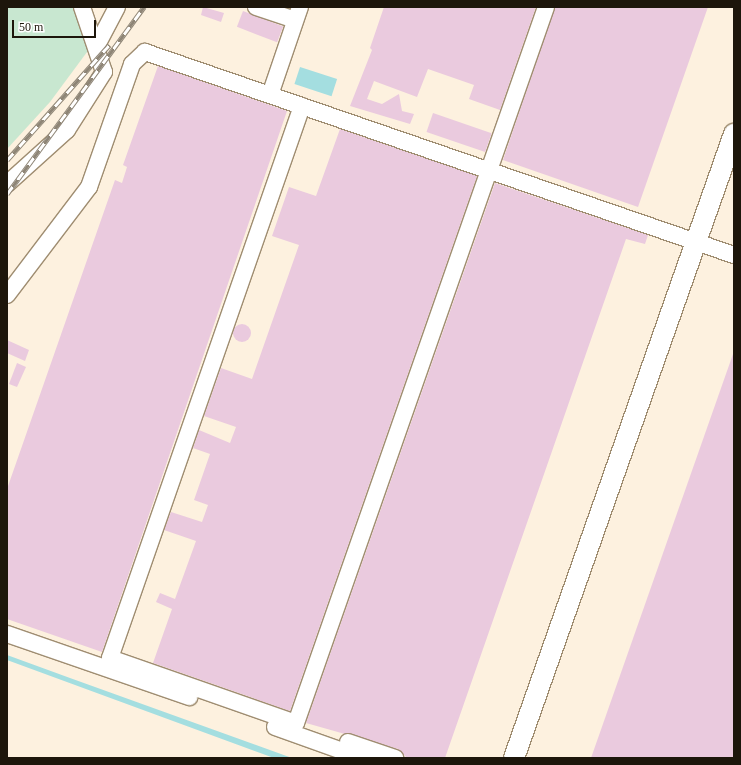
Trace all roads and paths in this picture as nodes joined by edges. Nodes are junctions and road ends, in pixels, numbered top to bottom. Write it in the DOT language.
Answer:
graph roads {
  1 [pos="82,7"];
  2 [pos="117,7"];
  3 [pos="256,7"];
  4 [pos="546,7"];
  5 [pos="298,14"];
  6 [pos="96,47"];
  7 [pos="272,90"];
  8 [pos="302,106"];
  9 [pos="734,134"];
  10 [pos="489,170"];
  11 [pos="7,184"];
  12 [pos="695,241"];
  13 [pos="734,255"];
  14 [pos="7,295"];
  15 [pos="7,634"];
  16 [pos="296,723"];
  17 [pos="362,758"];
  18 [pos="395,758"];
  19 [pos="514,758"];
  1 -- 6 [label="street"];
  2 -- 6 [label="street"];
  3 -- 5 [label="street"];
  4 -- 10 [label="street"];
  5 -- 7 [label="street"];
  6 -- 11 [label="street"];
  7 -- 8 [label="street"];
  7 -- 14 [label="street"];
  8 -- 10 [label="street"];
  8 -- 16 [label="street"];
  9 -- 12 [label="main road"];
  10 -- 12 [label="street"];
  10 -- 16 [label="street"];
  12 -- 13 [label="street"];
  12 -- 19 [label="main road"];
  15 -- 17 [label="street"];
  16 -- 18 [label="street"];
}
